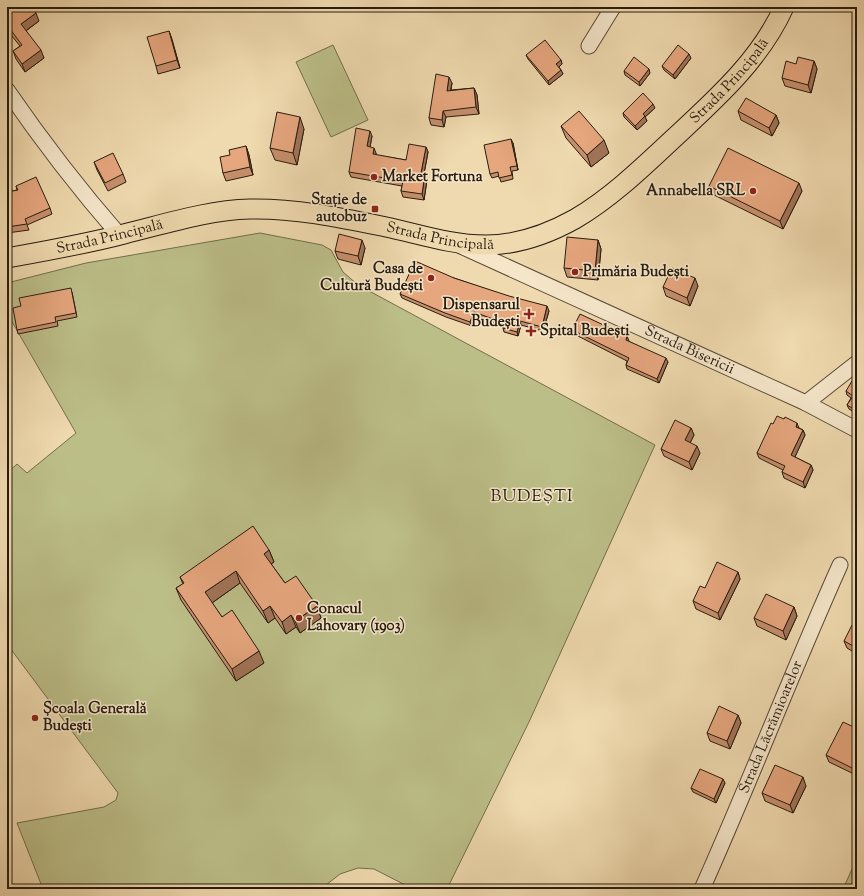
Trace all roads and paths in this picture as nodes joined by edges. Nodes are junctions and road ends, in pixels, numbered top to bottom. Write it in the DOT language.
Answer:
graph roads {
  1 [pos="613,7"];
  2 [pos="784,7"];
  3 [pos="589,46"];
  4 [pos="7,90"];
  5 [pos="120,236"];
  6 [pos="455,243"];
  7 [pos="7,258"];
  8 [pos="857,362"];
  9 [pos="806,403"];
  10 [pos="857,430"];
  11 [pos="840,565"];
  12 [pos="702,889"];
  1 -- 3 [label="street"];
  2 -- 6 [label="main road, Strada Principală"];
  4 -- 5 [label="street"];
  5 -- 6 [label="main road, Strada Principală"];
  5 -- 7 [label="main road, Strada Principală"];
  6 -- 9 [label="street, Strada Bisericii"];
  8 -- 9 [label="street"];
  9 -- 10 [label="street, Strada Bisericii"];
  11 -- 12 [label="street, Strada Lăcrămioarelor"];
}
